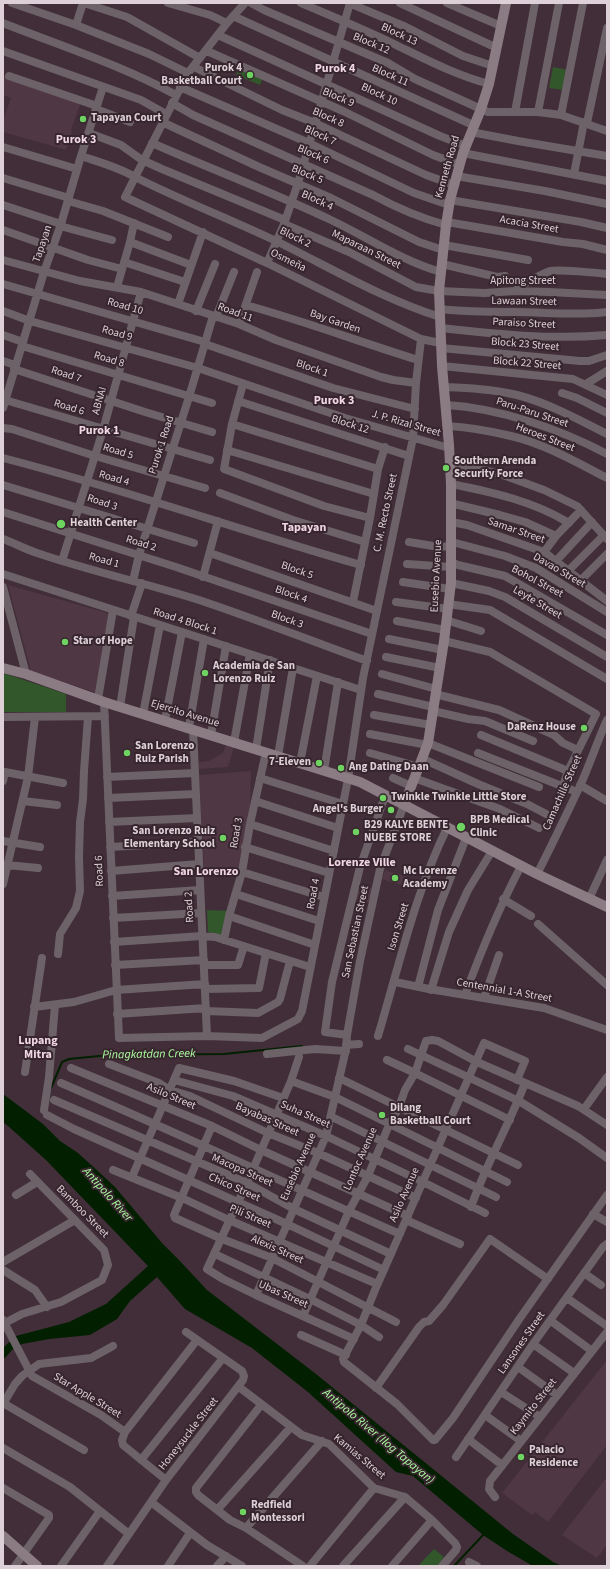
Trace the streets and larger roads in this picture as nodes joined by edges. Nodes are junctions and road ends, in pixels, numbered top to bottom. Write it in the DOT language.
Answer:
graph roads {
  1 [pos="12,3"];
  2 [pos="84,3"];
  3 [pos="168,3"];
  4 [pos="246,3"];
  5 [pos="301,3"];
  6 [pos="350,3"];
  7 [pos="400,3"];
  8 [pos="447,3"];
  9 [pos="506,3"];
  10 [pos="535,3"];
  11 [pos="559,3"];
  12 [pos="583,3"];
  13 [pos="230,19"];
  14 [pos="345,22"];
  15 [pos="3,23"];
  16 [pos="76,25"];
  17 [pos="501,26"];
  18 [pos="607,28"];
  19 [pos="218,34"];
  20 [pos="338,42"];
  21 [pos="497,48"];
  22 [pos="3,51"];
  23 [pos="207,51"];
  24 [pos="200,58"];
  25 [pos="333,62"];
  26 [pos="493,66"];
  27 [pos="191,70"];
  28 [pos="9,76"];
  29 [pos="327,83"];
  30 [pos="489,84"];
  31 [pos="100,86"];
  32 [pos="180,87"];
  33 [pos="176,96"];
  34 [pos="172,103"];
  35 [pos="321,103"];
  36 [pos="97,108"];
  37 [pos="481,109"];
  38 [pos="514,112"];
  39 [pos="538,112"];
  40 [pos="166,114"];
  41 [pos="561,115"];
  42 [pos="130,122"];
  43 [pos="162,122"];
  44 [pos="586,123"];
  45 [pos="315,124"];
  46 [pos="472,128"];
  47 [pos="607,130"];
  48 [pos="89,133"];
  49 [pos="152,142"];
  50 [pos="309,143"];
  51 [pos="3,147"];
  52 [pos="464,149"];
  53 [pos="578,151"];
  54 [pos="81,156"];
  55 [pos="607,156"];
  56 [pos="142,160"];
  57 [pos="303,163"];
  58 [pos="460,165"];
  59 [pos="77,169"];
  60 [pos="574,174"];
  61 [pos="3,178"];
  62 [pos="137,178"];
  63 [pos="455,180"];
  64 [pos="607,181"];
  65 [pos="298,183"];
  66 [pos="69,200"];
  67 [pos="292,202"];
  68 [pos="450,203"];
  69 [pos="607,204"];
  70 [pos="3,205"];
  71 [pos="284,222"];
  72 [pos="134,224"];
  73 [pos="446,224"];
  74 [pos="61,225"];
  75 [pos="607,228"];
  76 [pos="3,230"];
  77 [pos="203,232"];
  78 [pos="168,237"];
  79 [pos="112,240"];
  80 [pos="130,242"];
  81 [pos="277,242"];
  82 [pos="53,247"];
  83 [pos="444,247"];
  84 [pos="607,250"];
  85 [pos="3,260"];
  86 [pos="528,260"];
  87 [pos="267,263"];
  88 [pos="215,264"];
  89 [pos="123,265"];
  90 [pos="191,265"];
  91 [pos="441,268"];
  92 [pos="44,272"];
  93 [pos="234,272"];
  94 [pos="257,272"];
  95 [pos="607,274"];
  96 [pos="505,276"];
  97 [pos="185,282"];
  98 [pos="3,284"];
  99 [pos="117,287"];
  100 [pos="439,291"];
  101 [pos="515,291"];
  102 [pos="141,292"];
  103 [pos="38,294"];
  104 [pos="607,295"];
  105 [pos="178,304"];
  106 [pos="246,305"];
  107 [pos="3,311"];
  108 [pos="196,311"];
  109 [pos="607,312"];
  110 [pos="440,313"];
  111 [pos="214,316"];
  112 [pos="30,321"];
  113 [pos="133,321"];
  114 [pos="239,324"];
  115 [pos="440,328"];
  116 [pos="607,334"];
  117 [pos="3,335"];
  118 [pos="421,339"];
  119 [pos="205,343"];
  120 [pos="23,344"];
  121 [pos="440,345"];
  122 [pos="126,348"];
  123 [pos="607,355"];
  124 [pos="418,360"];
  125 [pos="3,361"];
  126 [pos="442,366"];
  127 [pos="15,367"];
  128 [pos="198,368"];
  129 [pos="607,371"];
  130 [pos="119,374"];
  131 [pos="416,383"];
  132 [pos="243,384"];
  133 [pos="586,384"];
  134 [pos="6,385"];
  135 [pos="444,387"];
  136 [pos="562,393"];
  137 [pos="607,395"];
  138 [pos="189,397"];
  139 [pos="112,401"];
  140 [pos="238,401"];
  141 [pos="212,403"];
  142 [pos="4,404"];
  143 [pos="446,405"];
  144 [pos="415,409"];
  145 [pos="607,413"];
  146 [pos="181,422"];
  147 [pos="232,424"];
  148 [pos="447,426"];
  149 [pos="3,428"];
  150 [pos="104,430"];
  151 [pos="212,432"];
  152 [pos="607,434"];
  153 [pos="413,438"];
  154 [pos="385,447"];
  155 [pos="449,448"];
  156 [pos="172,449"];
  157 [pos="227,450"];
  158 [pos="607,454"];
  159 [pos="95,456"];
  160 [pos="409,456"];
  161 [pos="3,458"];
  162 [pos="210,460"];
  163 [pos="450,466"];
  164 [pos="378,469"];
  165 [pos="163,477"];
  166 [pos="607,478"];
  167 [pos="87,482"];
  168 [pos="451,484"];
  169 [pos="3,485"];
  170 [pos="205,488"];
  171 [pos="220,493"];
  172 [pos="374,494"];
  173 [pos="156,503"];
  174 [pos="450,503"];
  175 [pos="80,508"];
  176 [pos="581,510"];
  177 [pos="3,512"];
  178 [pos="370,518"];
  179 [pos="218,521"];
  180 [pos="451,522"];
  181 [pos="592,522"];
  182 [pos="569,523"];
  183 [pos="148,530"];
  184 [pos="72,534"];
  185 [pos="556,536"];
  186 [pos="605,537"];
  187 [pos="3,539"];
  188 [pos="365,542"];
  189 [pos="409,542"];
  190 [pos="194,543"];
  191 [pos="451,544"];
  192 [pos="544,552"];
  193 [pos="210,553"];
  194 [pos="607,554"];
  195 [pos="139,555"];
  196 [pos="62,561"];
  197 [pos="556,561"];
  198 [pos="407,564"];
  199 [pos="452,564"];
  200 [pos="360,565"];
  201 [pos="568,571"];
  202 [pos="3,574"];
  203 [pos="203,577"];
  204 [pos="581,580"];
  205 [pos="138,582"];
  206 [pos="403,582"];
  207 [pos="450,586"];
  208 [pos="3,587"];
  209 [pos="607,600"];
  210 [pos="200,601"];
  211 [pos="353,602"];
  212 [pos="396,602"];
  213 [pos="448,606"];
  214 [pos="113,610"];
  215 [pos="378,611"];
  216 [pos="607,612"];
  217 [pos="132,616"];
  218 [pos="397,620"];
  219 [pos="160,625"];
  220 [pos="446,625"];
  221 [pos="481,631"];
  222 [pos="182,632"];
  223 [pos="372,634"];
  224 [pos="607,635"];
  225 [pos="204,639"];
  226 [pos="389,639"];
  227 [pos="226,646"];
  228 [pos="443,646"];
  229 [pos="250,654"];
  230 [pos="386,657"];
  231 [pos="607,657"];
  232 [pos="270,660"];
  233 [pos="367,661"];
  234 [pos="3,668"];
  235 [pos="293,668"];
  236 [pos="440,668"];
  237 [pos="26,674"];
  238 [pos="382,674"];
  239 [pos="317,676"];
  240 [pos="607,679"];
  241 [pos="338,682"];
  242 [pos="361,690"];
  243 [pos="436,691"];
  244 [pos="378,694"];
  245 [pos="101,701"];
  246 [pos="120,707"];
  247 [pos="433,709"];
  248 [pos="143,714"];
  249 [pos="374,715"];
  250 [pos="105,716"];
  251 [pos="3,717"];
  252 [pos="35,717"];
  253 [pos="88,717"];
  254 [pos="165,720"];
  255 [pos="607,720"];
  256 [pos="431,725"];
  257 [pos="191,728"];
  258 [pos="370,734"];
  259 [pos="211,735"];
  260 [pos="481,735"];
  261 [pos="533,741"];
  262 [pos="234,742"];
  263 [pos="428,743"];
  264 [pos="578,750"];
  265 [pos="261,751"];
  266 [pos="370,753"];
  267 [pos="478,753"];
  268 [pos="278,756"];
  269 [pos="300,763"];
  270 [pos="421,763"];
  271 [pos="324,771"];
  272 [pos="568,771"];
  273 [pos="195,773"];
  274 [pos="28,777"];
  275 [pos="107,777"];
  276 [pos="260,778"];
  277 [pos="393,778"];
  278 [pos="348,779"];
  279 [pos="3,781"];
  280 [pos="413,782"];
  281 [pos="63,783"];
  282 [pos="563,786"];
  283 [pos="539,787"];
  284 [pos="578,789"];
  285 [pos="196,794"];
  286 [pos="385,796"];
  287 [pos="108,798"];
  288 [pos="22,801"];
  289 [pos="255,801"];
  290 [pos="607,801"];
  291 [pos="343,804"];
  292 [pos="57,805"];
  293 [pos="404,805"];
  294 [pos="548,815"];
  295 [pos="197,818"];
  296 [pos="109,822"];
  297 [pos="250,824"];
  298 [pos="338,828"];
  299 [pos="447,828"];
  300 [pos="539,828"];
  301 [pos="466,838"];
  302 [pos="3,841"];
  303 [pos="198,842"];
  304 [pos="12,843"];
  305 [pos="40,847"];
  306 [pos="110,847"];
  307 [pos="245,847"];
  308 [pos="334,851"];
  309 [pos="492,851"];
  310 [pos="607,860"];
  311 [pos="199,864"];
  312 [pos="7,865"];
  313 [pos="520,866"];
  314 [pos="38,868"];
  315 [pos="111,871"];
  316 [pos="242,872"];
  317 [pos="329,873"];
  318 [pos="537,874"];
  319 [pos="3,884"];
  320 [pos="200,890"];
  321 [pos="236,894"];
  322 [pos="112,896"];
  323 [pos="324,897"];
  324 [pos="503,899"];
  325 [pos="588,899"];
  326 [pos="607,907"];
  327 [pos="201,913"];
  328 [pos="229,916"];
  329 [pos="531,916"];
  330 [pos="113,918"];
  331 [pos="320,921"];
  332 [pos="538,924"];
  333 [pos="202,936"];
  334 [pos="224,940"];
  335 [pos="114,942"];
  336 [pos="315,945"];
  337 [pos="244,946"];
  338 [pos="266,953"];
  339 [pos="58,954"];
  340 [pos="499,955"];
  341 [pos="42,958"];
  342 [pos="290,961"];
  343 [pos="204,963"];
  344 [pos="115,965"];
  345 [pos="310,967"];
  346 [pos="395,982"];
  347 [pos="607,985"];
  348 [pos="205,986"];
  349 [pos="418,987"];
  350 [pos="116,990"];
  351 [pos="431,990"];
  352 [pos="465,995"];
  353 [pos="484,998"];
  354 [pos="56,1005"];
  355 [pos="34,1007"];
  356 [pos="206,1010"];
  357 [pos="117,1014"];
  358 [pos="607,1030"];
  359 [pos="207,1036"];
  360 [pos="378,1036"];
  361 [pos="120,1038"];
  362 [pos="346,1043"];
  363 [pos="359,1044"];
  364 [pos="408,1049"];
  365 [pos="267,1054"];
  366 [pos="299,1057"];
  367 [pos="422,1057"];
  368 [pos="387,1060"];
  369 [pos="476,1062"];
  370 [pos="109,1064"];
  371 [pos="71,1068"];
  372 [pos="25,1072"];
  373 [pos="415,1073"];
  374 [pos="607,1077"];
  375 [pos="339,1078"];
  376 [pos="470,1078"];
  377 [pos="174,1080"];
  378 [pos="291,1081"];
  379 [pos="521,1081"];
  380 [pos="62,1083"];
  381 [pos="170,1090"];
  382 [pos="461,1096"];
  383 [pos="335,1097"];
  384 [pos="284,1098"];
  385 [pos="54,1100"];
  386 [pos="519,1101"];
  387 [pos="163,1106"];
  388 [pos="399,1107"];
  389 [pos="584,1109"];
  390 [pos="276,1114"];
  391 [pos="332,1118"];
  392 [pos="510,1120"];
  393 [pos="155,1124"];
  394 [pos="389,1124"];
  395 [pos="607,1125"];
  396 [pos="212,1126"];
  397 [pos="446,1130"];
  398 [pos="268,1133"];
  399 [pos="326,1136"];
  400 [pos="148,1141"];
  401 [pos="381,1142"];
  402 [pos="204,1146"];
  403 [pos="438,1147"];
  404 [pos="261,1150"];
  405 [pos="318,1153"];
  406 [pos="494,1154"];
  407 [pos="607,1158"];
  408 [pos="139,1159"];
  409 [pos="374,1159"];
  410 [pos="196,1163"];
  411 [pos="430,1165"];
  412 [pos="518,1165"];
  413 [pos="253,1168"];
  414 [pos="113,1170"];
  415 [pos="310,1172"];
  416 [pos="486,1172"];
  417 [pos="30,1174"];
  418 [pos="368,1176"];
  419 [pos="132,1177"];
  420 [pos="189,1180"];
  421 [pos="37,1182"];
  422 [pos="423,1182"];
  423 [pos="507,1182"];
  424 [pos="247,1183"];
  425 [pos="478,1188"];
  426 [pos="302,1191"];
  427 [pos="358,1194"];
  428 [pos="16,1195"];
  429 [pos="607,1195"];
  430 [pos="496,1197"];
  431 [pos="182,1198"];
  432 [pos="416,1198"];
  433 [pos="238,1202"];
  434 [pos="471,1207"];
  435 [pos="294,1208"];
  436 [pos="349,1211"];
  437 [pos="485,1213"];
  438 [pos="593,1214"];
  439 [pos="407,1218"];
  440 [pos="75,1220"];
  441 [pos="229,1220"];
  442 [pos="607,1222"];
  443 [pos="287,1224"];
  444 [pos="341,1229"];
  445 [pos="400,1234"];
  446 [pos="222,1239"];
  447 [pos="280,1242"];
  448 [pos="460,1244"];
  449 [pos="607,1244"];
  450 [pos="334,1246"];
  451 [pos="215,1254"];
  452 [pos="391,1254"];
  453 [pos="272,1258"];
  454 [pos="3,1262"];
  455 [pos="327,1262"];
  456 [pos="3,1270"];
  457 [pos="384,1270"];
  458 [pos="584,1273"];
  459 [pos="263,1276"];
  460 [pos="548,1279"];
  461 [pos="318,1281"];
  462 [pos="377,1284"];
  463 [pos="601,1285"];
  464 [pos="256,1295"];
  465 [pos="567,1298"];
  466 [pos="310,1299"];
  467 [pos="47,1307"];
  468 [pos="368,1308"];
  469 [pos="303,1316"];
  470 [pos="551,1321"];
  471 [pos="4,1322"];
  472 [pos="396,1322"];
  473 [pos="361,1325"];
  474 [pos="607,1326"];
  475 [pos="186,1332"];
  476 [pos="607,1332"];
  477 [pos="301,1335"];
  478 [pos="379,1337"];
  479 [pos="354,1339"];
  480 [pos="197,1340"];
  481 [pos="533,1344"];
  482 [pos="113,1346"];
  483 [pos="592,1351"];
  484 [pos="346,1355"];
  485 [pos="223,1358"];
  486 [pos="518,1367"];
  487 [pos="27,1369"];
  488 [pos="574,1373"];
  489 [pos="239,1388"];
  490 [pos="376,1388"];
  491 [pos="501,1392"];
  492 [pos="557,1395"];
  493 [pos="3,1403"];
  494 [pos="261,1405"];
  495 [pos="485,1415"];
  496 [pos="540,1417"];
  497 [pos="290,1428"];
  498 [pos="125,1432"];
  499 [pos="468,1439"];
  500 [pos="322,1441"];
  501 [pos="521,1441"];
  502 [pos="3,1448"];
  503 [pos="84,1450"];
  504 [pos="456,1457"];
  505 [pos="141,1460"];
  506 [pos="502,1465"];
  507 [pos="166,1480"];
  508 [pos="3,1488"];
  509 [pos="374,1488"];
  510 [pos="405,1497"];
  511 [pos="495,1497"];
  512 [pos="151,1502"];
  513 [pos="218,1510"];
  514 [pos="100,1511"];
  515 [pos="432,1520"];
  516 [pos="246,1528"];
  517 [pos="190,1533"];
  518 [pos="129,1534"];
  519 [pos="3,1536"];
  520 [pos="24,1553"];
  521 [pos="226,1556"];
  522 [pos="16,1566"];
  523 [pos="37,1566"];
  524 [pos="61,1566"];
  525 [pos="107,1566"];
  526 [pos="168,1566"];
  527 [pos="217,1566"];
  528 [pos="242,1566"];
  529 [pos="302,1566"];
  530 [pos="310,1566"];
  531 [pos="344,1566"];
  532 [pos="392,1566"];
  533 [pos="442,1566"];
  1 -- 16 [label="street, Block 8"];
  2 -- 16 [label="street"];
  2 -- 24 [label="street"];
  3 -- 13 [label="street, Block 11"];
  4 -- 13 [label="street"];
  4 -- 20 [label="street, Block 12"];
  5 -- 14 [label="street, Block 13"];
  6 -- 14 [label="street"];
  6 -- 26 [label="street"];
  7 -- 21 [label="street"];
  8 -- 17 [label="street"];
  9 -- 17 [label="street, Kenneth Road"];
  10 -- 38 [label="street"];
  11 -- 39 [label="street"];
  12 -- 41 [label="street"];
  13 -- 19 [label="street"];
  13 -- 25 [label="street, Block 11"];
  14 -- 20 [label="street"];
  14 -- 30 [label="street, Block 13"];
  15 -- 33 [label="street"];
  16 -- 27 [label="street, Block 8"];
  17 -- 21 [label="street, Kenneth Road"];
  18 -- 44 [label="street"];
  19 -- 23 [label="street"];
  19 -- 29 [label="street, Block 10"];
  20 -- 25 [label="street"];
  20 -- 37 [label="street, Block 12"];
  21 -- 26 [label="street, Kenneth Road"];
  22 -- 31 [label="street"];
  23 -- 24 [label="street"];
  23 -- 35 [label="street, Block 9"];
  24 -- 27 [label="street"];
  25 -- 29 [label="street"];
  25 -- 46 [label="street, Block 11"];
  26 -- 30 [label="street, Kenneth Road"];
  27 -- 32 [label="street"];
  27 -- 45 [label="street, Block 8"];
  28 -- 36 [label="street"];
  29 -- 35 [label="street"];
  29 -- 52 [label="street, Block 10"];
  30 -- 37 [label="street, Kenneth Road"];
  31 -- 36 [label="street, Tapayan"];
  31 -- 40 [label="street"];
  32 -- 33 [label="street"];
  32 -- 50 [label="street, Block 7"];
  33 -- 34 [label="street"];
  34 -- 40 [label="street"];
  34 -- 57 [label="street, Block 6"];
  35 -- 45 [label="street"];
  35 -- 58 [label="street, Block 9"];
  36 -- 42 [label="street"];
  36 -- 48 [label="street, Tapayan"];
  37 -- 38 [label="street, Block 12"];
  37 -- 46 [label="street, Kenneth Road"];
  38 -- 39 [label="street, Block 12"];
  39 -- 41 [label="street, Block 12"];
  40 -- 43 [label="street"];
  41 -- 44 [label="street, Block 12"];
  43 -- 49 [label="street"];
  43 -- 65 [label="street, Block 5"];
  44 -- 47 [label="street, Block 12"];
  44 -- 53 [label="street"];
  45 -- 50 [label="street"];
  45 -- 63 [label="street, Block 8"];
  46 -- 52 [label="street, Kenneth Road"];
  46 -- 53 [label="street, Block 11"];
  48 -- 54 [label="street, Tapayan"];
  48 -- 56 [label="street"];
  49 -- 56 [label="street"];
  49 -- 67 [label="street, Block 4"];
  50 -- 57 [label="street"];
  50 -- 68 [label="street, Block 7"];
  51 -- 59 [label="street"];
  52 -- 58 [label="street, Kenneth Road"];
  52 -- 60 [label="street, Block 10"];
  53 -- 55 [label="street, Block 11"];
  53 -- 60 [label="street"];
  54 -- 59 [label="street, Tapayan"];
  54 -- 62 [label="street, Block 2"];
  56 -- 62 [label="street"];
  56 -- 71 [label="street"];
  57 -- 65 [label="street"];
  57 -- 73 [label="street, Block 6"];
  58 -- 63 [label="street, Kenneth Road"];
  59 -- 66 [label="street, Tapayan"];
  60 -- 64 [label="street, Block 10"];
  61 -- 66 [label="street"];
  62 -- 77 [label="street, Osmeña"];
  62 -- 81 [label="street, Block 2"];
  63 -- 68 [label="street, Kenneth Road"];
  63 -- 69 [label="street, Block 8"];
  65 -- 67 [label="street"];
  65 -- 83 [label="street, Block 5"];
  66 -- 72 [label="street"];
  66 -- 74 [label="street, Tapayan"];
  67 -- 71 [label="street"];
  67 -- 91 [label="street, Block 4"];
  68 -- 73 [label="street, Kenneth Road"];
  68 -- 75 [label="street, Block 7"];
  70 -- 74 [label="street"];
  71 -- 81 [label="street"];
  71 -- 100 [label="street, Maparaan Street"];
  72 -- 78 [label="street"];
  72 -- 80 [label="street"];
  73 -- 83 [label="street, Kenneth Road"];
  73 -- 84 [label="street, Acacia Street"];
  74 -- 79 [label="street"];
  74 -- 82 [label="street, Tapayan"];
  76 -- 82 [label="street"];
  77 -- 87 [label="street, Osmeña"];
  77 -- 90 [label="street"];
  80 -- 89 [label="street"];
  80 -- 90 [label="street"];
  81 -- 87 [label="street"];
  81 -- 110 [label="street, Block 2"];
  82 -- 89 [label="street"];
  82 -- 92 [label="street, Tapayan"];
  83 -- 86 [label="street, Block 5"];
  83 -- 91 [label="street, Kenneth Road"];
  85 -- 92 [label="street, Road 11"];
  87 -- 118 [label="street, Osmeña"];
  88 -- 108 [label="street"];
  89 -- 97 [label="street"];
  89 -- 99 [label="street"];
  90 -- 97 [label="street"];
  91 -- 96 [label="street, Block 4"];
  91 -- 100 [label="street, Kenneth Road"];
  92 -- 99 [label="street, Road 11"];
  92 -- 103 [label="street, Tapayan"];
  93 -- 111 [label="street, Purok 1 Road"];
  94 -- 106 [label="street"];
  95 -- 101 [label="street"];
  97 -- 105 [label="street"];
  98 -- 103 [label="street, Road 10"];
  99 -- 102 [label="street, Road 11"];
  100 -- 101 [label="street, Apitong Street"];
  100 -- 110 [label="street, Kenneth Road"];
  101 -- 104 [label="street, Apitong Street"];
  102 -- 105 [label="street, Road 11"];
  102 -- 113 [label="street, ABNAI"];
  103 -- 112 [label="street, Tapayan"];
  103 -- 113 [label="street, Road 10"];
  105 -- 108 [label="street, Road 11"];
  106 -- 114 [label="street"];
  106 -- 124 [label="street, Bay Garden"];
  107 -- 112 [label="street, Road 9"];
  108 -- 111 [label="street, Road 11"];
  109 -- 110 [label="street, Lawaan Street"];
  110 -- 115 [label="street, Kenneth Road"];
  111 -- 114 [label="street, Road 11"];
  111 -- 119 [label="street, Purok 1 Road"];
  112 -- 120 [label="street, Tapayan"];
  112 -- 122 [label="street, Road 9"];
  113 -- 119 [label="street, Road 10"];
  113 -- 122 [label="street, ABNAI"];
  114 -- 131 [label="street, Road 11"];
  115 -- 116 [label="street, Paraiso Street"];
  115 -- 121 [label="street, Kenneth Road"];
  117 -- 120 [label="street, Road 8"];
  118 -- 121 [label="street, Osmeña"];
  118 -- 124 [label="street, C. M. Recto Street"];
  119 -- 128 [label="street, Purok 1 Road"];
  119 -- 144 [label="street, Block 1"];
  120 -- 127 [label="street, Tapayan"];
  120 -- 130 [label="street, Road 8"];
  121 -- 123 [label="street, Block 23 Street"];
  121 -- 126 [label="street, Eusebio Avenue"];
  122 -- 128 [label="street, Road 9"];
  122 -- 130 [label="street, ABNAI"];
  124 -- 131 [label="street, C. M. Recto Street"];
  125 -- 127 [label="street, Road 7"];
  126 -- 133 [label="street, Block 22 Street"];
  126 -- 135 [label="street, Eusebio Avenue"];
  127 -- 134 [label="street, Tapayan"];
  127 -- 139 [label="street, Road 7"];
  128 -- 132 [label="street, Road 9"];
  128 -- 138 [label="street, Purok 1 Road"];
  129 -- 133 [label="street"];
  130 -- 138 [label="street, Road 8"];
  130 -- 139 [label="street, ABNAI"];
  131 -- 144 [label="street, C. M. Recto Street"];
  132 -- 140 [label="street"];
  132 -- 153 [label="street, J. P. Rizal Street"];
  133 -- 137 [label="street, Block 22 Street"];
  134 -- 142 [label="street, Tapayan"];
  135 -- 143 [label="street, Eusebio Avenue"];
  135 -- 152 [label="street"];
  136 -- 145 [label="street"];
  138 -- 141 [label="street, Road 8"];
  138 -- 146 [label="street, Purok 1 Road"];
  139 -- 146 [label="street, Road 7"];
  139 -- 150 [label="street, ABNAI"];
  140 -- 147 [label="street"];
  140 -- 154 [label="street, Block 12"];
  142 -- 150 [label="street, Road 6"];
  143 -- 148 [label="street, Eusebio Avenue"];
  143 -- 158 [label="street, Paru-Paru Street"];
  144 -- 153 [label="street, C. M. Recto Street"];
  146 -- 151 [label="street, Road 7"];
  146 -- 156 [label="street, Purok 1 Road"];
  147 -- 157 [label="street"];
  147 -- 164 [label="street"];
  148 -- 155 [label="street, Eusebio Avenue"];
  148 -- 166 [label="street, Heroes Street"];
  149 -- 159 [label="street, Road 5"];
  150 -- 156 [label="street, Road 6"];
  150 -- 159 [label="street, ABNAI"];
  153 -- 155 [label="street, J. P. Rizal Street"];
  153 -- 160 [label="street, C. M. Recto Street"];
  154 -- 160 [label="street, Block 12"];
  154 -- 164 [label="street"];
  155 -- 163 [label="street, Eusebio Avenue"];
  156 -- 162 [label="street, Road 6"];
  156 -- 165 [label="street, Purok 1 Road"];
  157 -- 172 [label="street"];
  157 -- 178 [label="street"];
  159 -- 165 [label="street, Road 5"];
  159 -- 167 [label="street, ABNAI"];
  160 -- 215 [label="street, C. M. Recto Street"];
  161 -- 167 [label="street, Road 4"];
  163 -- 168 [label="street, Eusebio Avenue"];
  163 -- 176 [label="street"];
  164 -- 172 [label="street"];
  165 -- 170 [label="street, Road 5"];
  165 -- 173 [label="street, Purok 1 Road"];
  167 -- 173 [label="street, Road 4"];
  167 -- 175 [label="street, ABNAI"];
  168 -- 174 [label="street, Eusebio Avenue"];
  168 -- 182 [label="street"];
  169 -- 175 [label="street, Road 3"];
  171 -- 188 [label="street"];
  172 -- 178 [label="street"];
  173 -- 179 [label="street, Road 4"];
  173 -- 183 [label="street, Purok 1 Road"];
  174 -- 180 [label="street, Eusebio Avenue"];
  174 -- 185 [label="street"];
  175 -- 183 [label="street, Road 3"];
  175 -- 184 [label="street, ABNAI"];
  176 -- 181 [label="street"];
  176 -- 182 [label="street"];
  177 -- 184 [label="street, Road 2"];
  178 -- 188 [label="street"];
  179 -- 193 [label="street"];
  179 -- 200 [label="street"];
  180 -- 191 [label="street, Eusebio Avenue"];
  180 -- 192 [label="street, Samar Street"];
  181 -- 186 [label="street"];
  181 -- 197 [label="street"];
  182 -- 185 [label="street"];
  183 -- 190 [label="street, Road 3"];
  183 -- 195 [label="street, Purok 1 Road"];
  184 -- 195 [label="street, Road 2"];
  184 -- 196 [label="street, ABNAI"];
  185 -- 192 [label="street"];
  186 -- 201 [label="street"];
  187 -- 196 [label="street, Road 1"];
  188 -- 200 [label="street"];
  189 -- 191 [label="street, Davao Street"];
  191 -- 199 [label="street, Eusebio Avenue"];
  191 -- 216 [label="street, Davao Street"];
  192 -- 197 [label="street, Samar Street"];
  193 -- 203 [label="street"];
  193 -- 211 [label="street, Block 5"];
  194 -- 204 [label="street"];
  195 -- 203 [label="street, Road 2"];
  195 -- 205 [label="street, Purok 1 Road"];
  196 -- 205 [label="street, Road 1"];
  197 -- 201 [label="street, Samar Street"];
  198 -- 199 [label="street, Bohol Street"];
  199 -- 207 [label="street, Eusebio Avenue"];
  199 -- 224 [label="street, Bohol Street"];
  200 -- 211 [label="street"];
  201 -- 204 [label="street, Samar Street"];
  202 -- 214 [label="street, Road 4 Block 1"];
  203 -- 223 [label="street, Block 4"];
  204 -- 209 [label="street, Samar Street"];
  205 -- 210 [label="street, Road 1"];
  205 -- 217 [label="street, Purok 1 Road"];
  206 -- 207 [label="street, Leyte Street"];
  207 -- 213 [label="street, Eusebio Avenue"];
  207 -- 231 [label="street, Leyte Street"];
  208 -- 237 [label="street"];
  210 -- 233 [label="street, Block 3"];
  211 -- 215 [label="street, Block 5"];
  212 -- 213 [label="street"];
  213 -- 220 [label="street, Eusebio Avenue"];
  213 -- 240 [label="street"];
  214 -- 217 [label="street, Road 4 Block 1"];
  214 -- 245 [label="street, Road 6"];
  215 -- 223 [label="street, C. M. Recto Street"];
  217 -- 219 [label="street, Road 4 Block 1"];
  217 -- 246 [label="street, Purok 1 Road"];
  218 -- 220 [label="street"];
  219 -- 222 [label="street, Road 4 Block 1"];
  219 -- 248 [label="street"];
  220 -- 221 [label="street"];
  220 -- 228 [label="street, Eusebio Avenue"];
  222 -- 225 [label="street, Road 4 Block 1"];
  222 -- 254 [label="street"];
  223 -- 233 [label="street, C. M. Recto Street"];
  225 -- 227 [label="street, Road 4 Block 1"];
  225 -- 257 [label="street, Road 2"];
  226 -- 228 [label="street"];
  227 -- 229 [label="street, Road 4 Block 1"];
  227 -- 259 [label="street"];
  228 -- 236 [label="street, Eusebio Avenue"];
  228 -- 264 [label="street"];
  229 -- 232 [label="street, Road 4 Block 1"];
  229 -- 262 [label="street"];
  230 -- 236 [label="street"];
  232 -- 235 [label="street, Road 4 Block 1"];
  232 -- 265 [label="street, Road 3"];
  233 -- 242 [label="street, C. M. Recto Street"];
  234 -- 237 [label="street, Ejercito Avenue"];
  235 -- 239 [label="street, Road 4 Block 1"];
  235 -- 268 [label="street"];
  236 -- 243 [label="street, Eusebio Avenue"];
  237 -- 245 [label="street, Ejercito Avenue"];
  238 -- 243 [label="street"];
  239 -- 241 [label="street, Road 4 Block 1"];
  239 -- 269 [label="street"];
  241 -- 242 [label="street, Road 4 Block 1"];
  241 -- 271 [label="street"];
  242 -- 278 [label="street, C. M. Recto Street"];
  243 -- 247 [label="street, Eusebio Avenue"];
  243 -- 264 [label="street"];
  244 -- 247 [label="street"];
  245 -- 246 [label="street, Ejercito Avenue"];
  245 -- 250 [label="street, Road 6"];
  246 -- 248 [label="street, Ejercito Avenue"];
  247 -- 256 [label="street, Eusebio Avenue"];
  247 -- 261 [label="street"];
  248 -- 254 [label="street, Ejercito Avenue"];
  249 -- 256 [label="street"];
  250 -- 253 [label="street"];
  250 -- 275 [label="street, Road 6"];
  251 -- 252 [label="street"];
  252 -- 253 [label="street"];
  252 -- 274 [label="street"];
  253 -- 339 [label="street"];
  254 -- 257 [label="street, Ejercito Avenue"];
  255 -- 284 [label="street, Camachille Street"];
  256 -- 263 [label="street, Eusebio Avenue"];
  257 -- 259 [label="street, Ejercito Avenue"];
  257 -- 273 [label="street, Road 2"];
  258 -- 263 [label="street"];
  259 -- 262 [label="street, Ejercito Avenue"];
  260 -- 272 [label="street"];
  262 -- 265 [label="street, Ejercito Avenue"];
  263 -- 270 [label="street, Eusebio Avenue"];
  263 -- 283 [label="street"];
  264 -- 272 [label="street"];
  265 -- 268 [label="street, Ejercito Avenue"];
  265 -- 276 [label="street, Road 3"];
  266 -- 270 [label="street"];
  267 -- 282 [label="street"];
  268 -- 269 [label="street, Ejercito Avenue"];
  269 -- 271 [label="street, Ejercito Avenue"];
  270 -- 280 [label="street, Eusebio Avenue"];
  270 -- 294 [label="street"];
  271 -- 278 [label="street, Ejercito Avenue"];
  272 -- 282 [label="street"];
  273 -- 275 [label="street"];
  273 -- 285 [label="street, Road 2"];
  274 -- 279 [label="street"];
  274 -- 281 [label="street"];
  274 -- 288 [label="street"];
  275 -- 287 [label="street, Road 6"];
  276 -- 289 [label="street, Road 3"];
  276 -- 291 [label="street"];
  277 -- 280 [label="street"];
  278 -- 286 [label="street, Ejercito Avenue"];
  278 -- 291 [label="street, Road 4"];
  280 -- 293 [label="street, Eusebio Avenue"];
  280 -- 300 [label="street"];
  282 -- 284 [label="street"];
  284 -- 290 [label="street"];
  284 -- 318 [label="street, Camachille Street"];
  285 -- 287 [label="street"];
  285 -- 295 [label="street, Road 2"];
  286 -- 293 [label="street, Ejercito Avenue"];
  286 -- 362 [label="street"];
  287 -- 296 [label="street, Road 6"];
  288 -- 292 [label="street"];
  288 -- 304 [label="street"];
  289 -- 297 [label="street, Road 3"];
  289 -- 298 [label="street"];
  291 -- 298 [label="street, Road 4"];
  293 -- 299 [label="street, Ejercito Avenue"];
  293 -- 362 [label="street, San Sebastian Street"];
  295 -- 296 [label="street"];
  295 -- 303 [label="street, Road 2"];
  296 -- 306 [label="street, Road 6"];
  297 -- 307 [label="street, Road 3"];
  297 -- 308 [label="street"];
  298 -- 308 [label="street, Road 4"];
  299 -- 301 [label="street, Ejercito Avenue"];
  299 -- 346 [label="street, Ison Street"];
  301 -- 309 [label="street, Ejercito Avenue"];
  301 -- 349 [label="street"];
  302 -- 304 [label="street"];
  303 -- 306 [label="street"];
  303 -- 311 [label="street, Road 2"];
  304 -- 305 [label="street"];
  304 -- 312 [label="street"];
  306 -- 315 [label="street, Road 6"];
  307 -- 316 [label="street, Road 3"];
  307 -- 317 [label="street"];
  308 -- 317 [label="street, Road 4"];
  309 -- 313 [label="street, Ejercito Avenue"];
  309 -- 351 [label="street"];
  310 -- 325 [label="street"];
  311 -- 315 [label="street"];
  311 -- 320 [label="street, Road 2"];
  312 -- 314 [label="street"];
  312 -- 319 [label="street"];
  313 -- 318 [label="street, Ejercito Avenue"];
  313 -- 324 [label="street"];
  315 -- 322 [label="street, Road 6"];
  316 -- 321 [label="street, Road 3"];
  316 -- 323 [label="street"];
  317 -- 323 [label="street, Road 4"];
  318 -- 325 [label="street, Ejercito Avenue"];
  320 -- 322 [label="street"];
  320 -- 327 [label="street, Road 2"];
  321 -- 328 [label="street, Road 3"];
  321 -- 331 [label="street"];
  322 -- 330 [label="street, Road 6"];
  323 -- 331 [label="street, Road 4"];
  324 -- 329 [label="street"];
  324 -- 352 [label="street"];
  325 -- 326 [label="street, Ejercito Avenue"];
  327 -- 330 [label="street"];
  327 -- 333 [label="street, Road 2"];
  328 -- 334 [label="street, Road 3"];
  328 -- 336 [label="street"];
  330 -- 335 [label="street, Road 6"];
  331 -- 336 [label="street, Road 4"];
  332 -- 347 [label="street"];
  333 -- 334 [label="street"];
  333 -- 335 [label="street"];
  333 -- 343 [label="street, Road 2"];
  334 -- 337 [label="street"];
  335 -- 344 [label="street, Road 6"];
  336 -- 345 [label="street, Road 4"];
  337 -- 338 [label="street"];
  337 -- 343 [label="street"];
  338 -- 342 [label="street"];
  338 -- 348 [label="street"];
  340 -- 353 [label="street"];
  341 -- 355 [label="street"];
  342 -- 345 [label="street"];
  342 -- 356 [label="street"];
  343 -- 344 [label="street"];
  343 -- 348 [label="street, Road 2"];
  344 -- 350 [label="street, Road 6"];
  345 -- 359 [label="street, Road 4"];
  346 -- 349 [label="street, Centennial 1-A Street"];
  346 -- 360 [label="street, Ison Street"];
  348 -- 350 [label="street"];
  348 -- 356 [label="street, Road 2"];
  349 -- 351 [label="street, Centennial 1-A Street"];
  350 -- 354 [label="street"];
  350 -- 357 [label="street, Road 6"];
  351 -- 352 [label="street, Centennial 1-A Street"];
  352 -- 353 [label="street, Centennial 1-A Street"];
  353 -- 358 [label="street, Centennial 1-A Street"];
  354 -- 355 [label="street"];
  354 -- 408 [label="street, Chico Street"];
  355 -- 372 [label="street"];
  356 -- 357 [label="street"];
  356 -- 359 [label="street, Road 2"];
  357 -- 361 [label="street, Road 6"];
  359 -- 361 [label="street, Road 4"];
  362 -- 363 [label="street"];
  362 -- 365 [label="street"];
  362 -- 375 [label="street, Eusebio Avenue"];
  364 -- 367 [label="street"];
  366 -- 378 [label="street"];
  367 -- 369 [label="street, Lontoc Avenue"];
  367 -- 373 [label="street, Lontoc Avenue"];
  367 -- 376 [label="street"];
  368 -- 373 [label="street"];
  369 -- 376 [label="street, Asilo Avenue"];
  369 -- 379 [label="street"];
  369 -- 379 [label="street, Asilo Avenue"];
  370 -- 381 [label="street, Bayabas Street"];
  371 -- 387 [label="street, Asilo Street"];
  373 -- 382 [label="street"];
  373 -- 388 [label="street, Lontoc Avenue"];
  374 -- 389 [label="street"];
  375 -- 383 [label="street, Eusebio Avenue"];
  375 -- 388 [label="street"];
  376 -- 382 [label="street, Asilo Avenue"];
  376 -- 386 [label="street"];
  377 -- 381 [label="street"];
  377 -- 384 [label="street"];
  377 -- 390 [label="street, Suha Street"];
  378 -- 383 [label="street"];
  378 -- 384 [label="street"];
  379 -- 386 [label="street"];
  379 -- 389 [label="street"];
  380 -- 393 [label="street"];
  381 -- 387 [label="street"];
  381 -- 398 [label="street, Bayabas Street"];
  382 -- 392 [label="street"];
  382 -- 397 [label="street, Asilo Avenue"];
  383 -- 391 [label="street, Eusebio Avenue"];
  383 -- 394 [label="street"];
  384 -- 390 [label="street"];
  385 -- 400 [label="street, Macopa Street"];
  386 -- 392 [label="street"];
  386 -- 407 [label="street"];
  387 -- 393 [label="street"];
  387 -- 396 [label="street, Asilo Street"];
  388 -- 394 [label="street, Lontoc Avenue"];
  388 -- 397 [label="street"];
  389 -- 395 [label="street"];
  390 -- 398 [label="street"];
  390 -- 399 [label="street, Suha Street"];
  391 -- 399 [label="street, Eusebio Avenue"];
  391 -- 401 [label="street"];
  392 -- 406 [label="street"];
  393 -- 400 [label="street"];
  393 -- 402 [label="street"];
  394 -- 401 [label="street, Lontoc Avenue"];
  394 -- 403 [label="street"];
  396 -- 402 [label="street"];
  396 -- 404 [label="street, Asilo Street"];
  397 -- 403 [label="street, Asilo Avenue"];
  397 -- 406 [label="street"];
  398 -- 404 [label="street"];
  398 -- 405 [label="street, Bayabas Street"];
  399 -- 405 [label="street, Eusebio Avenue"];
  399 -- 409 [label="street, Suha Street"];
  400 -- 408 [label="street"];
  400 -- 410 [label="street, Macopa Street"];
  401 -- 409 [label="street, Lontoc Avenue"];
  401 -- 411 [label="street"];
  402 -- 410 [label="street"];
  402 -- 413 [label="street"];
  403 -- 411 [label="street, Asilo Avenue"];
  403 -- 416 [label="street"];
  404 -- 413 [label="street"];
  404 -- 415 [label="street"];
  405 -- 415 [label="street, Eusebio Avenue"];
  405 -- 418 [label="street, Bayabas Street"];
  406 -- 412 [label="street"];
  406 -- 416 [label="street"];
  408 -- 419 [label="street"];
  408 -- 420 [label="street, Chico Street"];
  409 -- 418 [label="street, Lontoc Avenue"];
  409 -- 422 [label="street, Suha Street"];
  410 -- 420 [label="street"];
  410 -- 424 [label="street, Macopa Street"];
  411 -- 422 [label="street, Asilo Avenue"];
  411 -- 425 [label="street"];
  413 -- 424 [label="street"];
  413 -- 426 [label="street"];
  414 -- 419 [label="street, Pili Street"];
  415 -- 426 [label="street, Eusebio Avenue"];
  415 -- 427 [label="street"];
  416 -- 423 [label="street"];
  416 -- 425 [label="street"];
  417 -- 421 [label="street, Bamboo Street"];
  418 -- 427 [label="street, Lontoc Avenue"];
  418 -- 432 [label="street, Bayabas Street"];
  419 -- 431 [label="street, Pili Street"];
  420 -- 431 [label="street"];
  420 -- 433 [label="street, Chico Street"];
  421 -- 428 [label="street"];
  421 -- 440 [label="street, Bamboo Street"];
  422 -- 432 [label="street, Asilo Avenue"];
  422 -- 434 [label="street, Suha Street"];
  424 -- 433 [label="street"];
  424 -- 435 [label="street, Macopa Street"];
  425 -- 430 [label="street"];
  425 -- 434 [label="street"];
  426 -- 435 [label="street, Eusebio Avenue"];
  426 -- 436 [label="street"];
  427 -- 436 [label="street, Lontoc Avenue"];
  427 -- 439 [label="street"];
  429 -- 438 [label="street"];
  431 -- 441 [label="street, Pili Street"];
  431 -- 446 [label="street, Alexis Street"];
  432 -- 439 [label="street, Asilo Avenue"];
  433 -- 441 [label="street"];
  433 -- 443 [label="street, Chico Street"];
  434 -- 437 [label="street, Suha Street"];
  435 -- 443 [label="street, Eusebio Avenue"];
  435 -- 444 [label="street, Macopa Street"];
  436 -- 444 [label="street, Lontoc Avenue"];
  436 -- 445 [label="street"];
  438 -- 442 [label="street"];
  438 -- 460 [label="street"];
  439 -- 445 [label="street, Asilo Avenue"];
  439 -- 448 [label="street"];
  440 -- 454 [label="street"];
  440 -- 467 [label="street, Bamboo Street"];
  441 -- 446 [label="street"];
  441 -- 447 [label="street, Pili Street"];
  443 -- 447 [label="street, Eusebio Avenue"];
  443 -- 450 [label="street, Chico Street"];
  444 -- 450 [label="street, Lontoc Avenue"];
  444 -- 452 [label="street, Macopa Street"];
  445 -- 452 [label="street, Asilo Avenue"];
  446 -- 451 [label="street"];
  446 -- 453 [label="street, Alexis Street"];
  447 -- 453 [label="street, Eusebio Avenue"];
  447 -- 455 [label="street, Pili Street"];
  449 -- 458 [label="street, Lansones Street"];
  450 -- 455 [label="street, Lontoc Avenue"];
  450 -- 457 [label="street, Chico Street"];
  451 -- 459 [label="street"];
  451 -- 464 [label="street, Ubas Street"];
  452 -- 457 [label="street, Asilo Avenue"];
  453 -- 459 [label="street, Eusebio Avenue"];
  453 -- 461 [label="street, Alexis Street"];
  455 -- 461 [label="street, Lontoc Avenue"];
  455 -- 462 [label="street, Pili Street"];
  456 -- 467 [label="street"];
  457 -- 462 [label="street, Asilo Avenue"];
  458 -- 463 [label="street"];
  458 -- 465 [label="street, Lansones Street"];
  459 -- 464 [label="street, Eusebio Avenue"];
  459 -- 466 [label="street"];
  460 -- 490 [label="street"];
  460 -- 490 [label="street"];
  461 -- 466 [label="street, Lontoc Avenue"];
  461 -- 468 [label="street, Alexis Street"];
  462 -- 468 [label="street, Asilo Avenue"];
  464 -- 469 [label="street, Ubas Street"];
  465 -- 470 [label="street, Lansones Street"];
  465 -- 474 [label="street"];
  466 -- 469 [label="street, Lontoc Avenue"];
  466 -- 473 [label="street"];
  467 -- 471 [label="street, Bamboo Street"];
  468 -- 472 [label="street, Alexis Street"];
  468 -- 473 [label="street, Asilo Avenue"];
  469 -- 479 [label="street, Ubas Street"];
  470 -- 481 [label="street, Lansones Street"];
  470 -- 483 [label="street"];
  471 -- 487 [label="street, Star Apple Street"];
  473 -- 478 [label="street"];
  473 -- 479 [label="street, Asilo Avenue"];
  475 -- 480 [label="street"];
  476 -- 483 [label="street, Kaymito Street"];
  477 -- 484 [label="street"];
  479 -- 484 [label="street, Asilo Avenue"];
  480 -- 485 [label="street"];
  480 -- 498 [label="street"];
  481 -- 486 [label="street, Lansones Street"];
  481 -- 488 [label="street"];
  482 -- 487 [label="street"];
  483 -- 488 [label="street, Kaymito Street"];
  484 -- 490 [label="street"];
  485 -- 489 [label="street"];
  485 -- 505 [label="street"];
  486 -- 491 [label="street, Lansones Street"];
  486 -- 492 [label="street"];
  487 -- 493 [label="street"];
  487 -- 498 [label="street, Star Apple Street"];
  488 -- 492 [label="street, Kaymito Street"];
  489 -- 494 [label="street, Kamias Street"];
  489 -- 507 [label="street, Honeysuckle Street"];
  491 -- 495 [label="street, Lansones Street"];
  491 -- 496 [label="street"];
  492 -- 496 [label="street, Kaymito Street"];
  493 -- 503 [label="street"];
  494 -- 497 [label="street, Kamias Street"];
  494 -- 513 [label="street"];
  495 -- 499 [label="street, Lansones Street"];
  495 -- 501 [label="street"];
  496 -- 501 [label="street, Kaymito Street"];
  497 -- 500 [label="street, Kamias Street"];
  497 -- 513 [label="street"];
  498 -- 505 [label="street, Star Apple Street"];
  499 -- 504 [label="street, Lansones Street"];
  499 -- 506 [label="street"];
  500 -- 509 [label="street, Kamias Street"];
  500 -- 516 [label="street"];
  501 -- 506 [label="street, Kaymito Street"];
  502 -- 514 [label="street"];
  505 -- 507 [label="street, Star Apple Street"];
  506 -- 511 [label="street, Kaymito Street"];
  507 -- 512 [label="street, Honeysuckle Street"];
  508 -- 520 [label="street"];
  509 -- 510 [label="street, Kamias Street"];
  509 -- 530 [label="street"];
  510 -- 515 [label="street, Kamias Street"];
  510 -- 531 [label="street"];
  512 -- 517 [label="street"];
  512 -- 518 [label="street, Honeysuckle Street"];
  513 -- 516 [label="street"];
  514 -- 518 [label="street"];
  514 -- 524 [label="street"];
  515 -- 532 [label="street"];
  515 -- 533 [label="street, Kamias Street"];
  516 -- 529 [label="street"];
  517 -- 521 [label="street"];
  517 -- 526 [label="street"];
  518 -- 525 [label="street, Honeysuckle Street"];
  519 -- 520 [label="street"];
  520 -- 522 [label="street"];
  520 -- 523 [label="street"];
  521 -- 527 [label="street"];
  521 -- 528 [label="street"];
}
